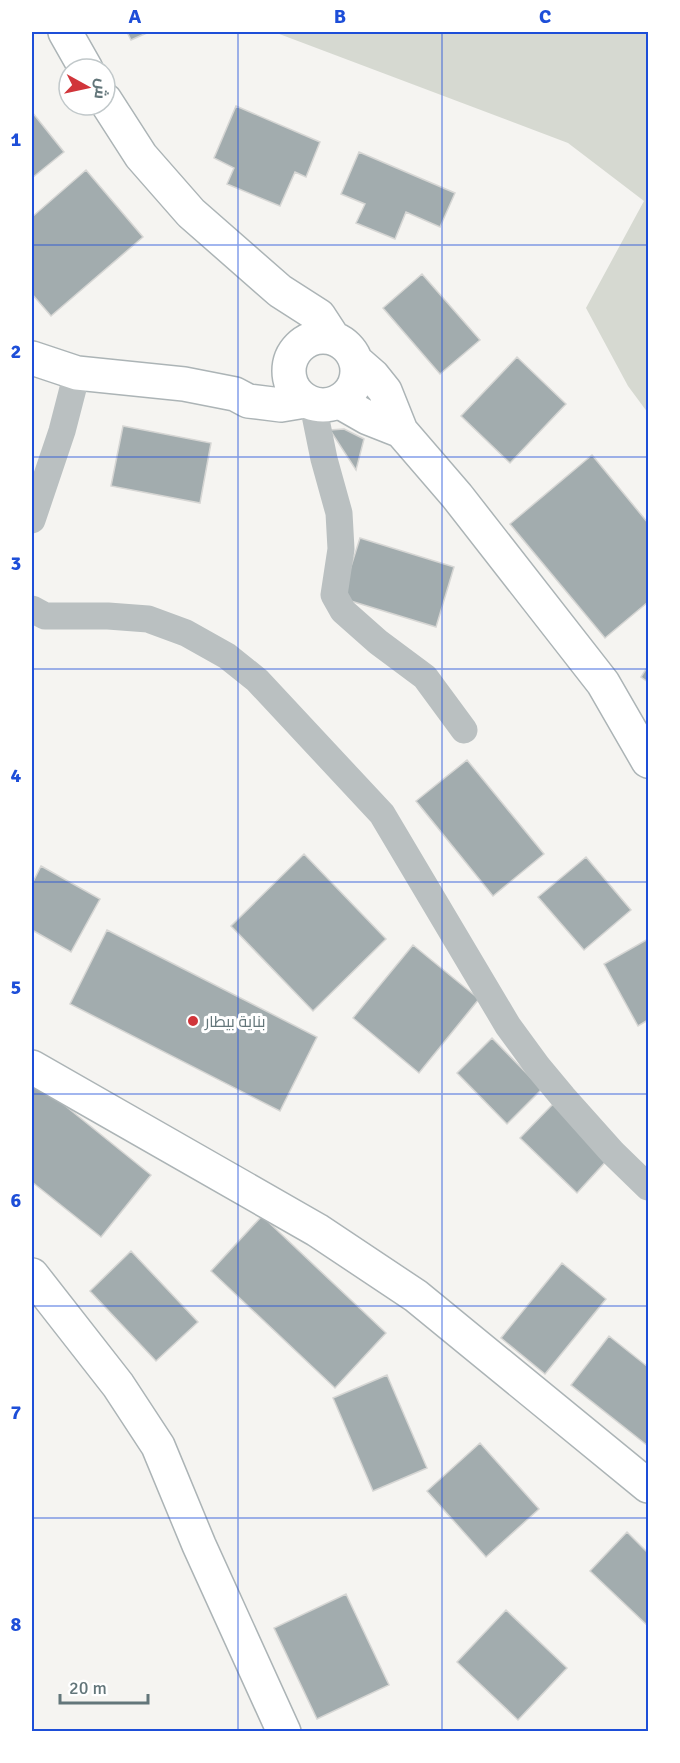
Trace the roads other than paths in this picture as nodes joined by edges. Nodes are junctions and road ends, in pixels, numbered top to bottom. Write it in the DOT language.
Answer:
graph roads {
  1 [pos="65,32"];
  2 [pos="79,57"];
  3 [pos="116,117"];
  4 [pos="280,291"];
  5 [pos="334,339"];
  6 [pos="302,344"];
  7 [pos="32,358"];
  8 [pos="357,362"];
  9 [pos="77,373"];
  10 [pos="312,395"];
  11 [pos="401,431"];
  12 [pos="32,520"];
  13 [pos="32,609"];
  14 [pos="464,730"];
  15 [pos="648,760"];
  16 [pos="32,1067"];
  17 [pos="648,1187"];
  18 [pos="32,1275"];
  19 [pos="648,1486"];
  20 [pos="284,1731"];
  1 -- 2 [label="street"];
  3 -- 4 [label="street"];
  4 -- 5 [label="street"];
  4 -- 6 [label="street"];
  5 -- 6 [label="street"];
  5 -- 8 [label="street"];
  6 -- 10 [label="street"];
  7 -- 9 [label="street"];
  8 -- 10 [label="street"];
  8 -- 11 [label="street"];
  9 -- 10 [label="street"];
  9 -- 12 [label="street"];
  10 -- 11 [label="street"];
  10 -- 14 [label="street"];
  11 -- 15 [label="street"];
  13 -- 17 [label="street"];
  16 -- 19 [label="street"];
  18 -- 20 [label="street"];
}
